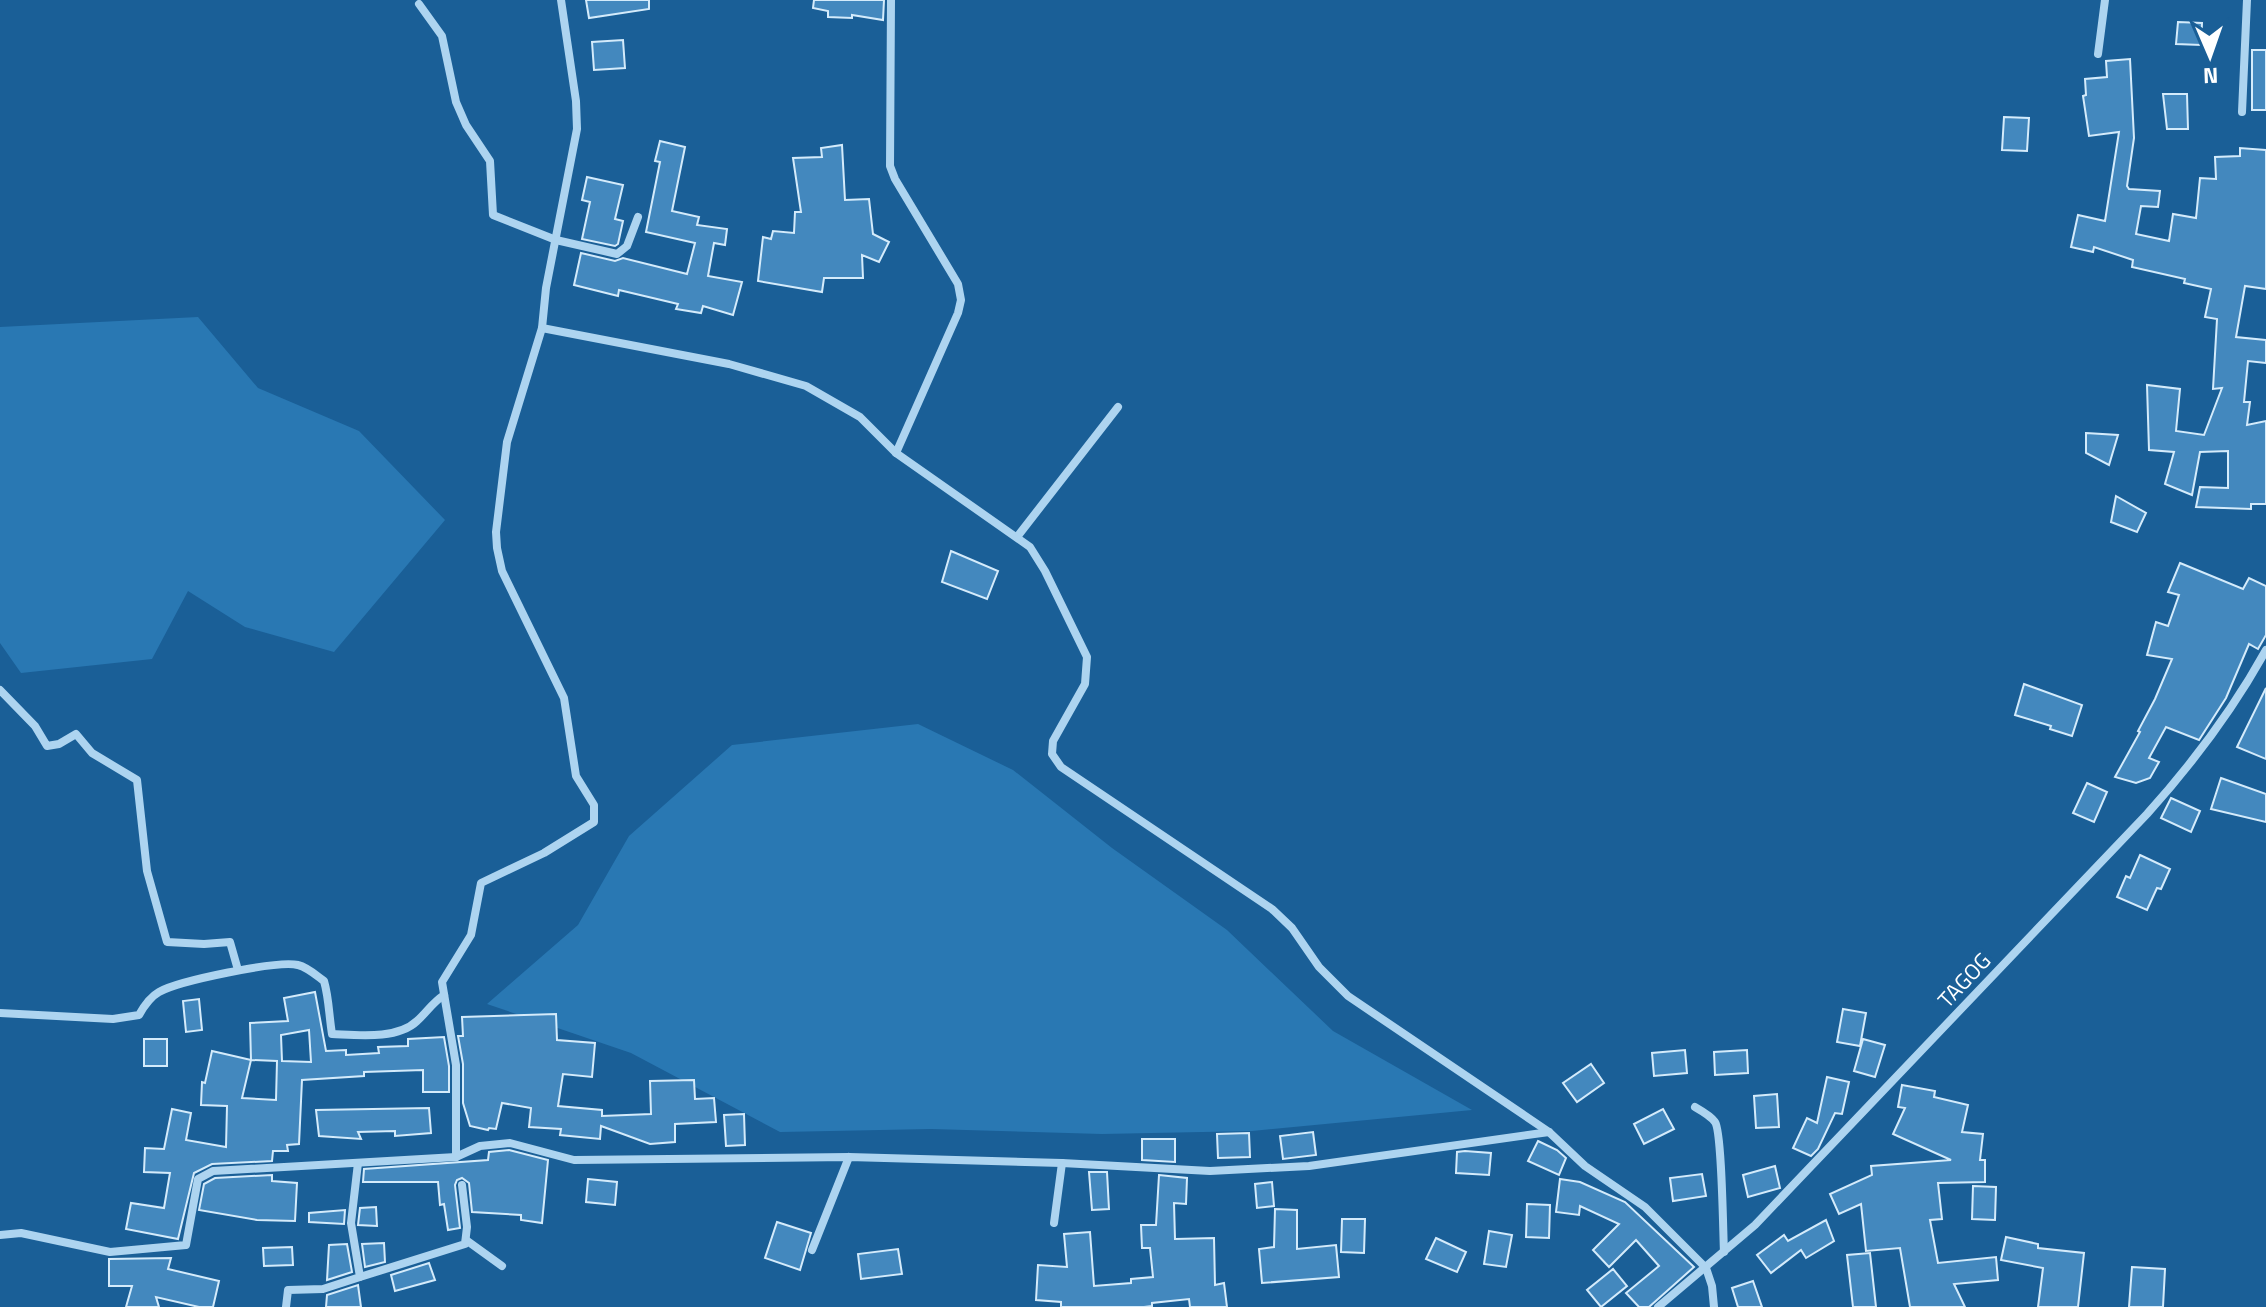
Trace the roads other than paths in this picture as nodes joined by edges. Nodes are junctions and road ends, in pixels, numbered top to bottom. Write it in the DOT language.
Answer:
graph roads {
  1 [pos="561,0"];
  2 [pos="891,0"];
  3 [pos="2105,0"];
  4 [pos="2247,0"];
  5 [pos="419,4"];
  6 [pos="2098,54"];
  7 [pos="2242,112"];
  8 [pos="638,217"];
  9 [pos="556,240"];
  10 [pos="542,328"];
  11 [pos="1118,407"];
  12 [pos="896,453"];
  13 [pos="1017,537"];
  14 [pos="2266,650"];
  15 [pos="0,690"];
  16 [pos="238,970"];
  17 [pos="444,995"];
  18 [pos="0,1013"];
  19 [pos="1695,1107"];
  20 [pos="1549,1132"];
  21 [pos="456,1157"];
  22 [pos="849,1157"];
  23 [pos="358,1163"];
  24 [pos="1062,1163"];
  25 [pos="462,1185"];
  26 [pos="1054,1223"];
  27 [pos="0,1235"];
  28 [pos="466,1240"];
  29 [pos="812,1250"];
  30 [pos="1724,1252"];
  31 [pos="502,1266"];
  32 [pos="1706,1268"];
  33 [pos="360,1277"];
  34 [pos="286,1307"];
  35 [pos="1658,1307"];
  36 [pos="1714,1307"];
  1 -- 9 [label="street"];
  2 -- 12 [label="street"];
  3 -- 6 [label="street"];
  4 -- 7 [label="street"];
  5 -- 9 [label="street"];
  8 -- 9 [label="street"];
  9 -- 10 [label="street"];
  10 -- 12 [label="street"];
  10 -- 17 [label="street"];
  11 -- 13 [label="street"];
  12 -- 13 [label="street"];
  13 -- 20 [label="street"];
  14 -- 30 [label="street, TAGOG"];
  15 -- 16 [label="street"];
  16 -- 17 [label="street"];
  16 -- 18 [label="street"];
  17 -- 21 [label="street"];
  19 -- 30 [label="street"];
  20 -- 24 [label="street"];
  20 -- 32 [label="street"];
  21 -- 22 [label="street"];
  21 -- 23 [label="street"];
  22 -- 24 [label="street"];
  22 -- 29 [label="street"];
  23 -- 27 [label="street"];
  23 -- 33 [label="street"];
  24 -- 26 [label="street"];
  25 -- 28 [label="street"];
  28 -- 31 [label="street"];
  28 -- 33 [label="street"];
  30 -- 32 [label="street, TAGOG"];
  32 -- 35 [label="street, TAGOG"];
  32 -- 36 [label="street"];
  33 -- 34 [label="street"];
}
